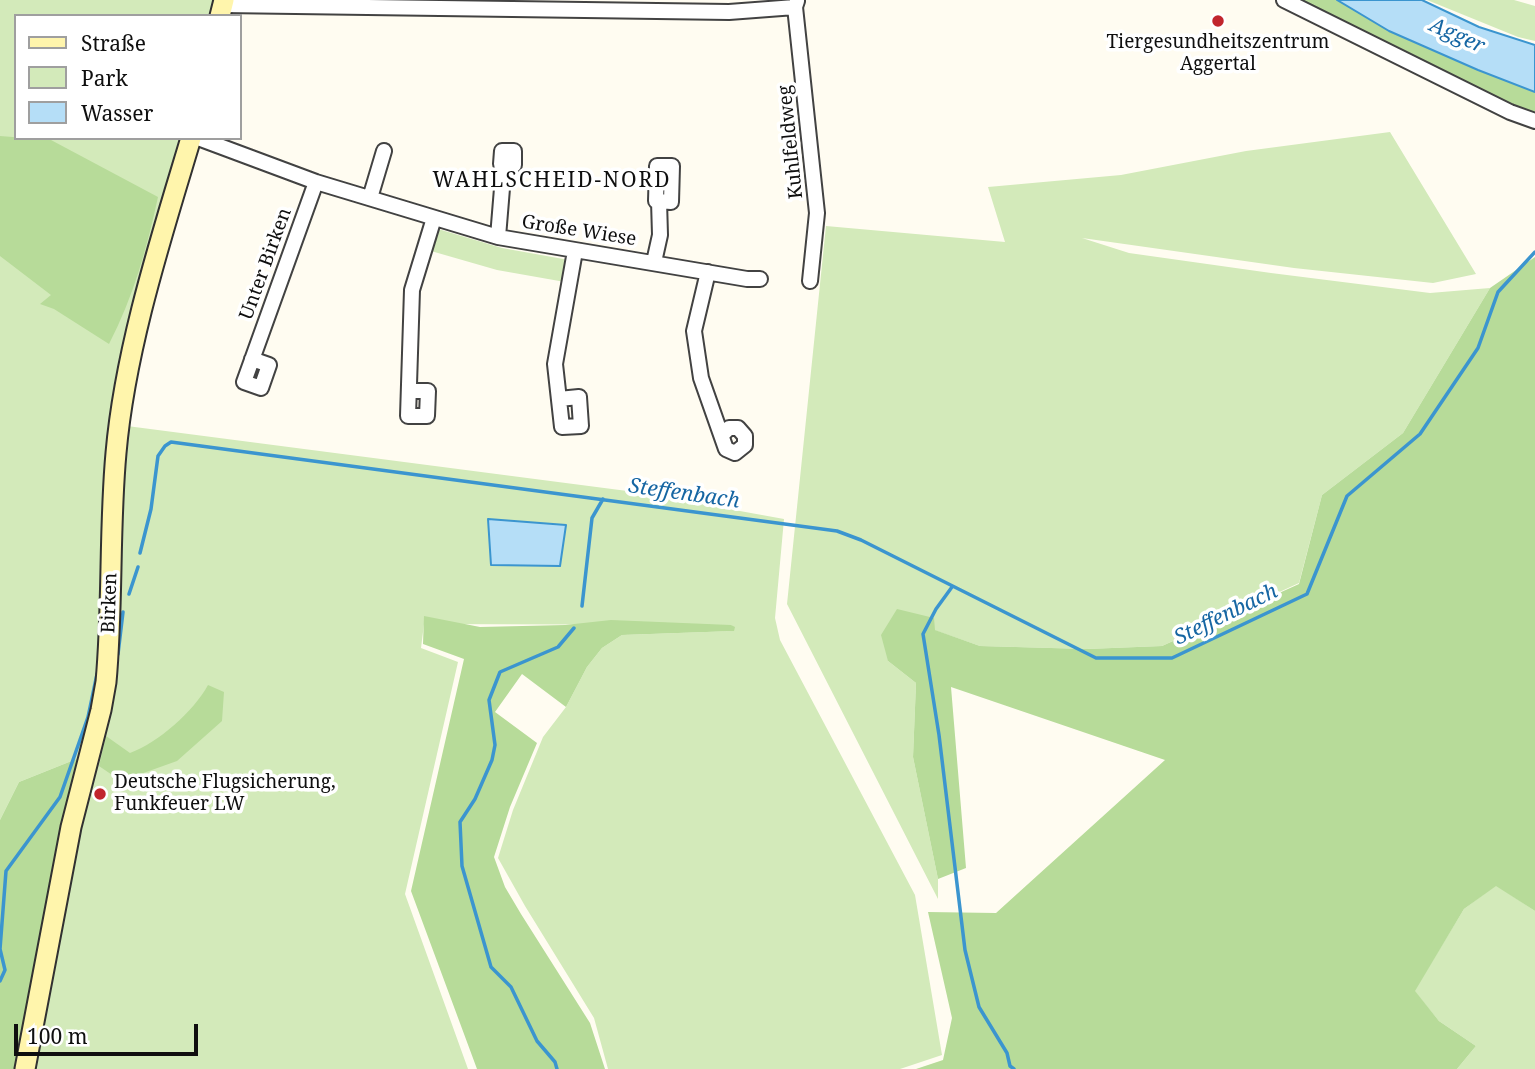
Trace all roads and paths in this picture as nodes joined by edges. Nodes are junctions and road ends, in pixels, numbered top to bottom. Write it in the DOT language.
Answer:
graph roads {
  1 [pos="1284,0"];
  2 [pos="255,2"];
  3 [pos="796,3"];
  4 [pos="222,7"];
  5 [pos="1535,121"];
  6 [pos="190,140"];
  7 [pos="203,140"];
  8 [pos="384,151"];
  9 [pos="504,164"];
  10 [pos="316,182"];
  11 [pos="370,198"];
  12 [pos="659,201"];
  13 [pos="434,218"];
  14 [pos="498,237"];
  15 [pos="575,251"];
  16 [pos="654,262"];
  17 [pos="708,272"];
  18 [pos="760,279"];
  19 [pos="810,281"];
  20 [pos="252,359"];
  21 [pos="409,391"];
  22 [pos="559,399"];
  23 [pos="722,435"];
  24 [pos="25,1069"];
  1 -- 5 [label="street"];
  2 -- 3 [label="street"];
  2 -- 4 [label="street"];
  3 -- 19 [label="street, Kuhlfeldweg"];
  6 -- 24 [label="street, Birken"];
  7 -- 10 [label="street, Große Wiese"];
  8 -- 11 [label="street"];
  9 -- 14 [label="street, Große Wiese"];
  10 -- 11 [label="street, Große Wiese"];
  10 -- 20 [label="street, Unter Birken"];
  11 -- 13 [label="street, Große Wiese"];
  12 -- 16 [label="street, Große Wiese"];
  13 -- 14 [label="street, Große Wiese"];
  13 -- 21 [label="street"];
  14 -- 15 [label="street, Große Wiese"];
  15 -- 16 [label="street, Große Wiese"];
  15 -- 22 [label="street"];
  16 -- 17 [label="street, Große Wiese"];
  17 -- 18 [label="street, Große Wiese"];
  17 -- 23 [label="street"];
}
